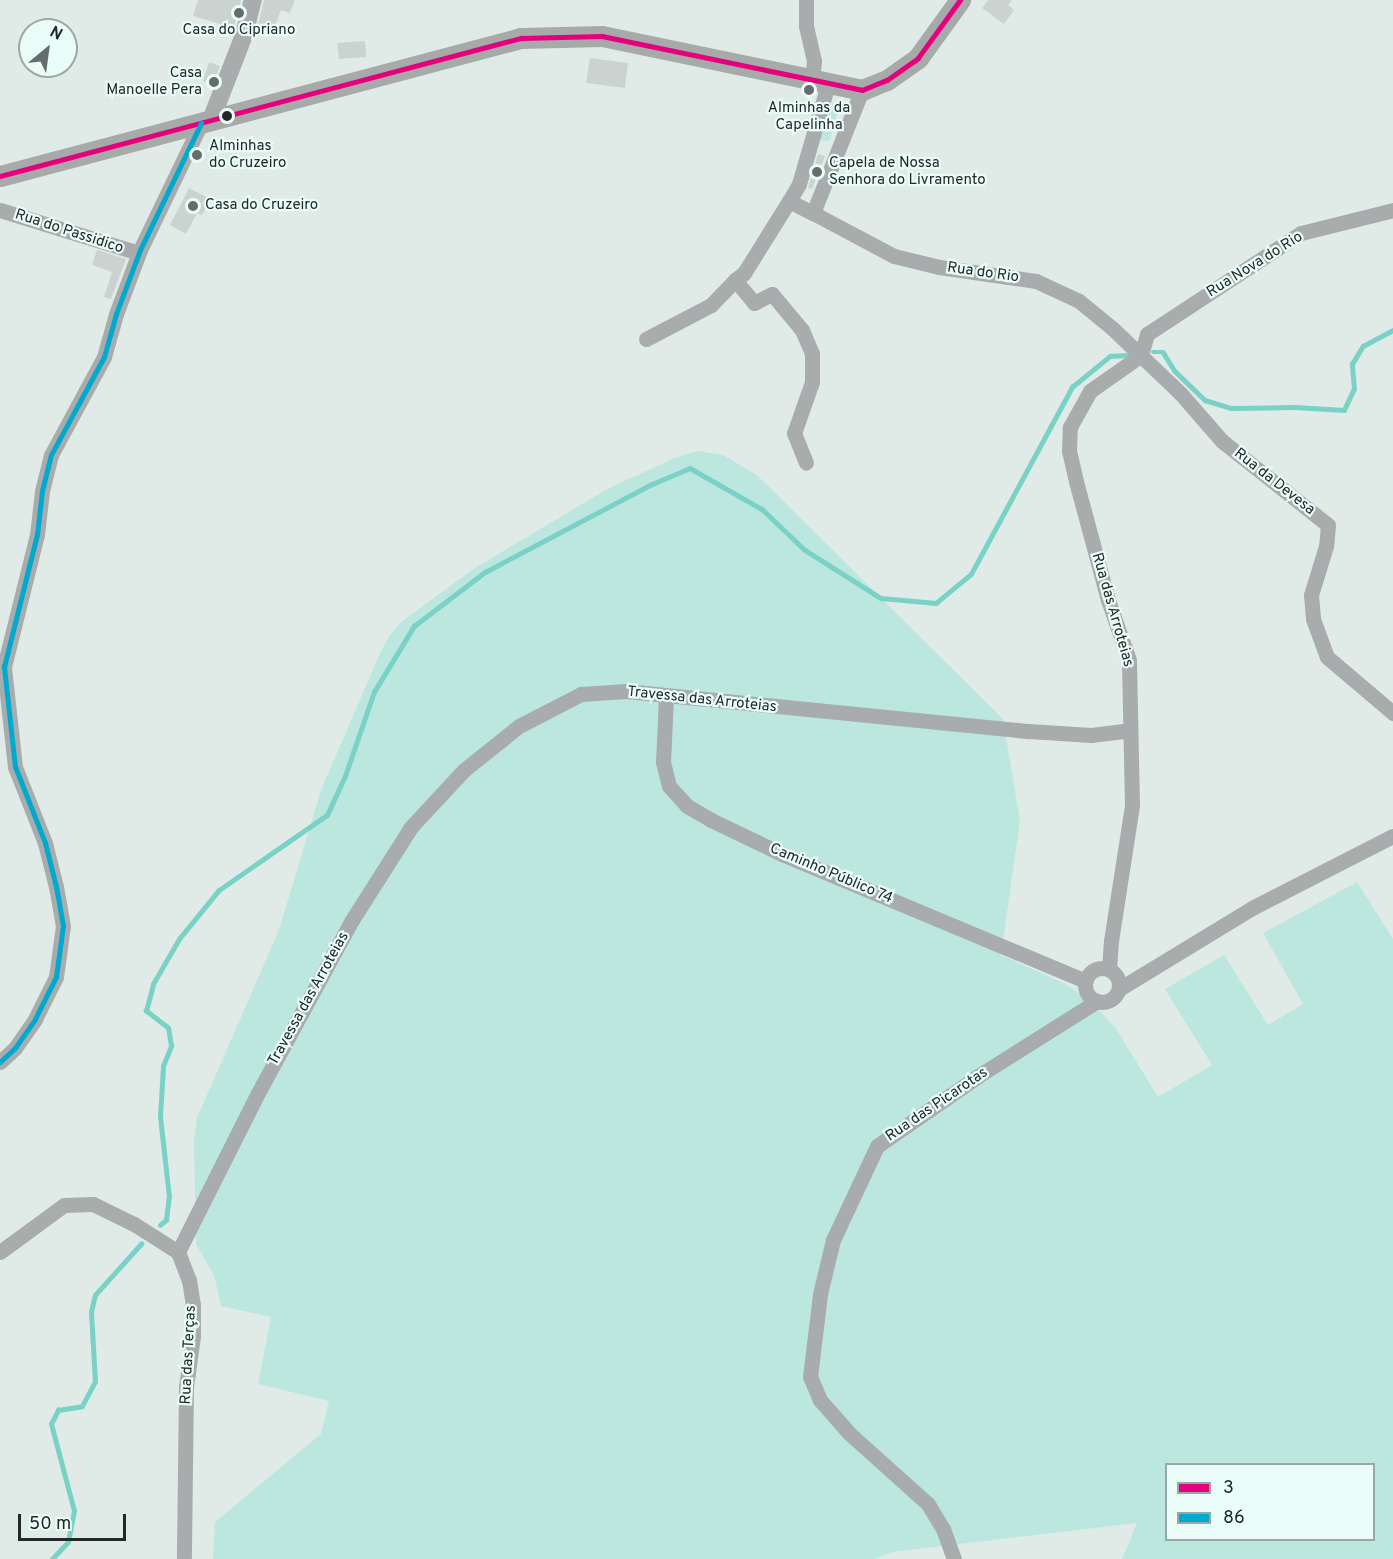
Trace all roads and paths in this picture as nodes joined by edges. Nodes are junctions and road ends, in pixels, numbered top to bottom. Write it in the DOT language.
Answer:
graph roads {
  1 [pos="253,0"];
  2 [pos="806,0"];
  3 [pos="960,0"];
  4 [pos="820,82"];
  5 [pos="862,90"];
  6 [pos="206,122"];
  7 [pos="180,129"];
  8 [pos="188,148"];
  9 [pos="0,176"];
  10 [pos="789,201"];
  11 [pos="0,210"];
  12 [pos="1393,210"];
  13 [pos="813,213"];
  14 [pos="139,254"];
  15 [pos="735,280"];
  16 [pos="646,339"];
  17 [pos="1141,355"];
  18 [pos="806,463"];
  19 [pos="666,697"];
  20 [pos="1393,712"];
  21 [pos="1130,730"];
  22 [pos="1393,836"];
  23 [pos="1109,969"];
  24 [pos="1086,981"];
  25 [pos="1119,989"];
  26 [pos="1097,1001"];
  27 [pos="0,1062"];
  28 [pos="0,1252"];
  29 [pos="178,1252"];
  30 [pos="184,1559"];
  31 [pos="954,1559"];
  1 -- 6 [label="street"];
  2 -- 4 [label="street"];
  3 -- 5 [label="main road"];
  4 -- 5 [label="main road"];
  4 -- 6 [label="main road"];
  4 -- 10 [label="street"];
  5 -- 13 [label="street"];
  6 -- 7 [label="main road"];
  6 -- 8 [label="street"];
  7 -- 8 [label="street"];
  7 -- 9 [label="main road"];
  8 -- 14 [label="street"];
  10 -- 13 [label="street, Rua do Rio"];
  10 -- 15 [label="street"];
  11 -- 14 [label="street, Rua do Passidico"];
  12 -- 17 [label="street, Rua Nova do Rio"];
  13 -- 17 [label="street, Rua do Rio"];
  14 -- 27 [label="street"];
  15 -- 16 [label="street"];
  15 -- 18 [label="street"];
  17 -- 20 [label="street, Rua da Devesa"];
  17 -- 21 [label="street, Rua das Arroteias"];
  19 -- 21 [label="street, Travessa das Arroteias"];
  19 -- 24 [label="street, Caminho Público 74"];
  19 -- 29 [label="street, Travessa das Arroteias"];
  21 -- 23 [label="street, Rua das Arroteias"];
  22 -- 25 [label="street"];
  23 -- 24 [label="street"];
  23 -- 25 [label="street"];
  24 -- 26 [label="street"];
  25 -- 26 [label="street"];
  26 -- 31 [label="street, Rua das Picarotas"];
  28 -- 29 [label="street"];
  29 -- 30 [label="street, Rua das Terças"];
}
